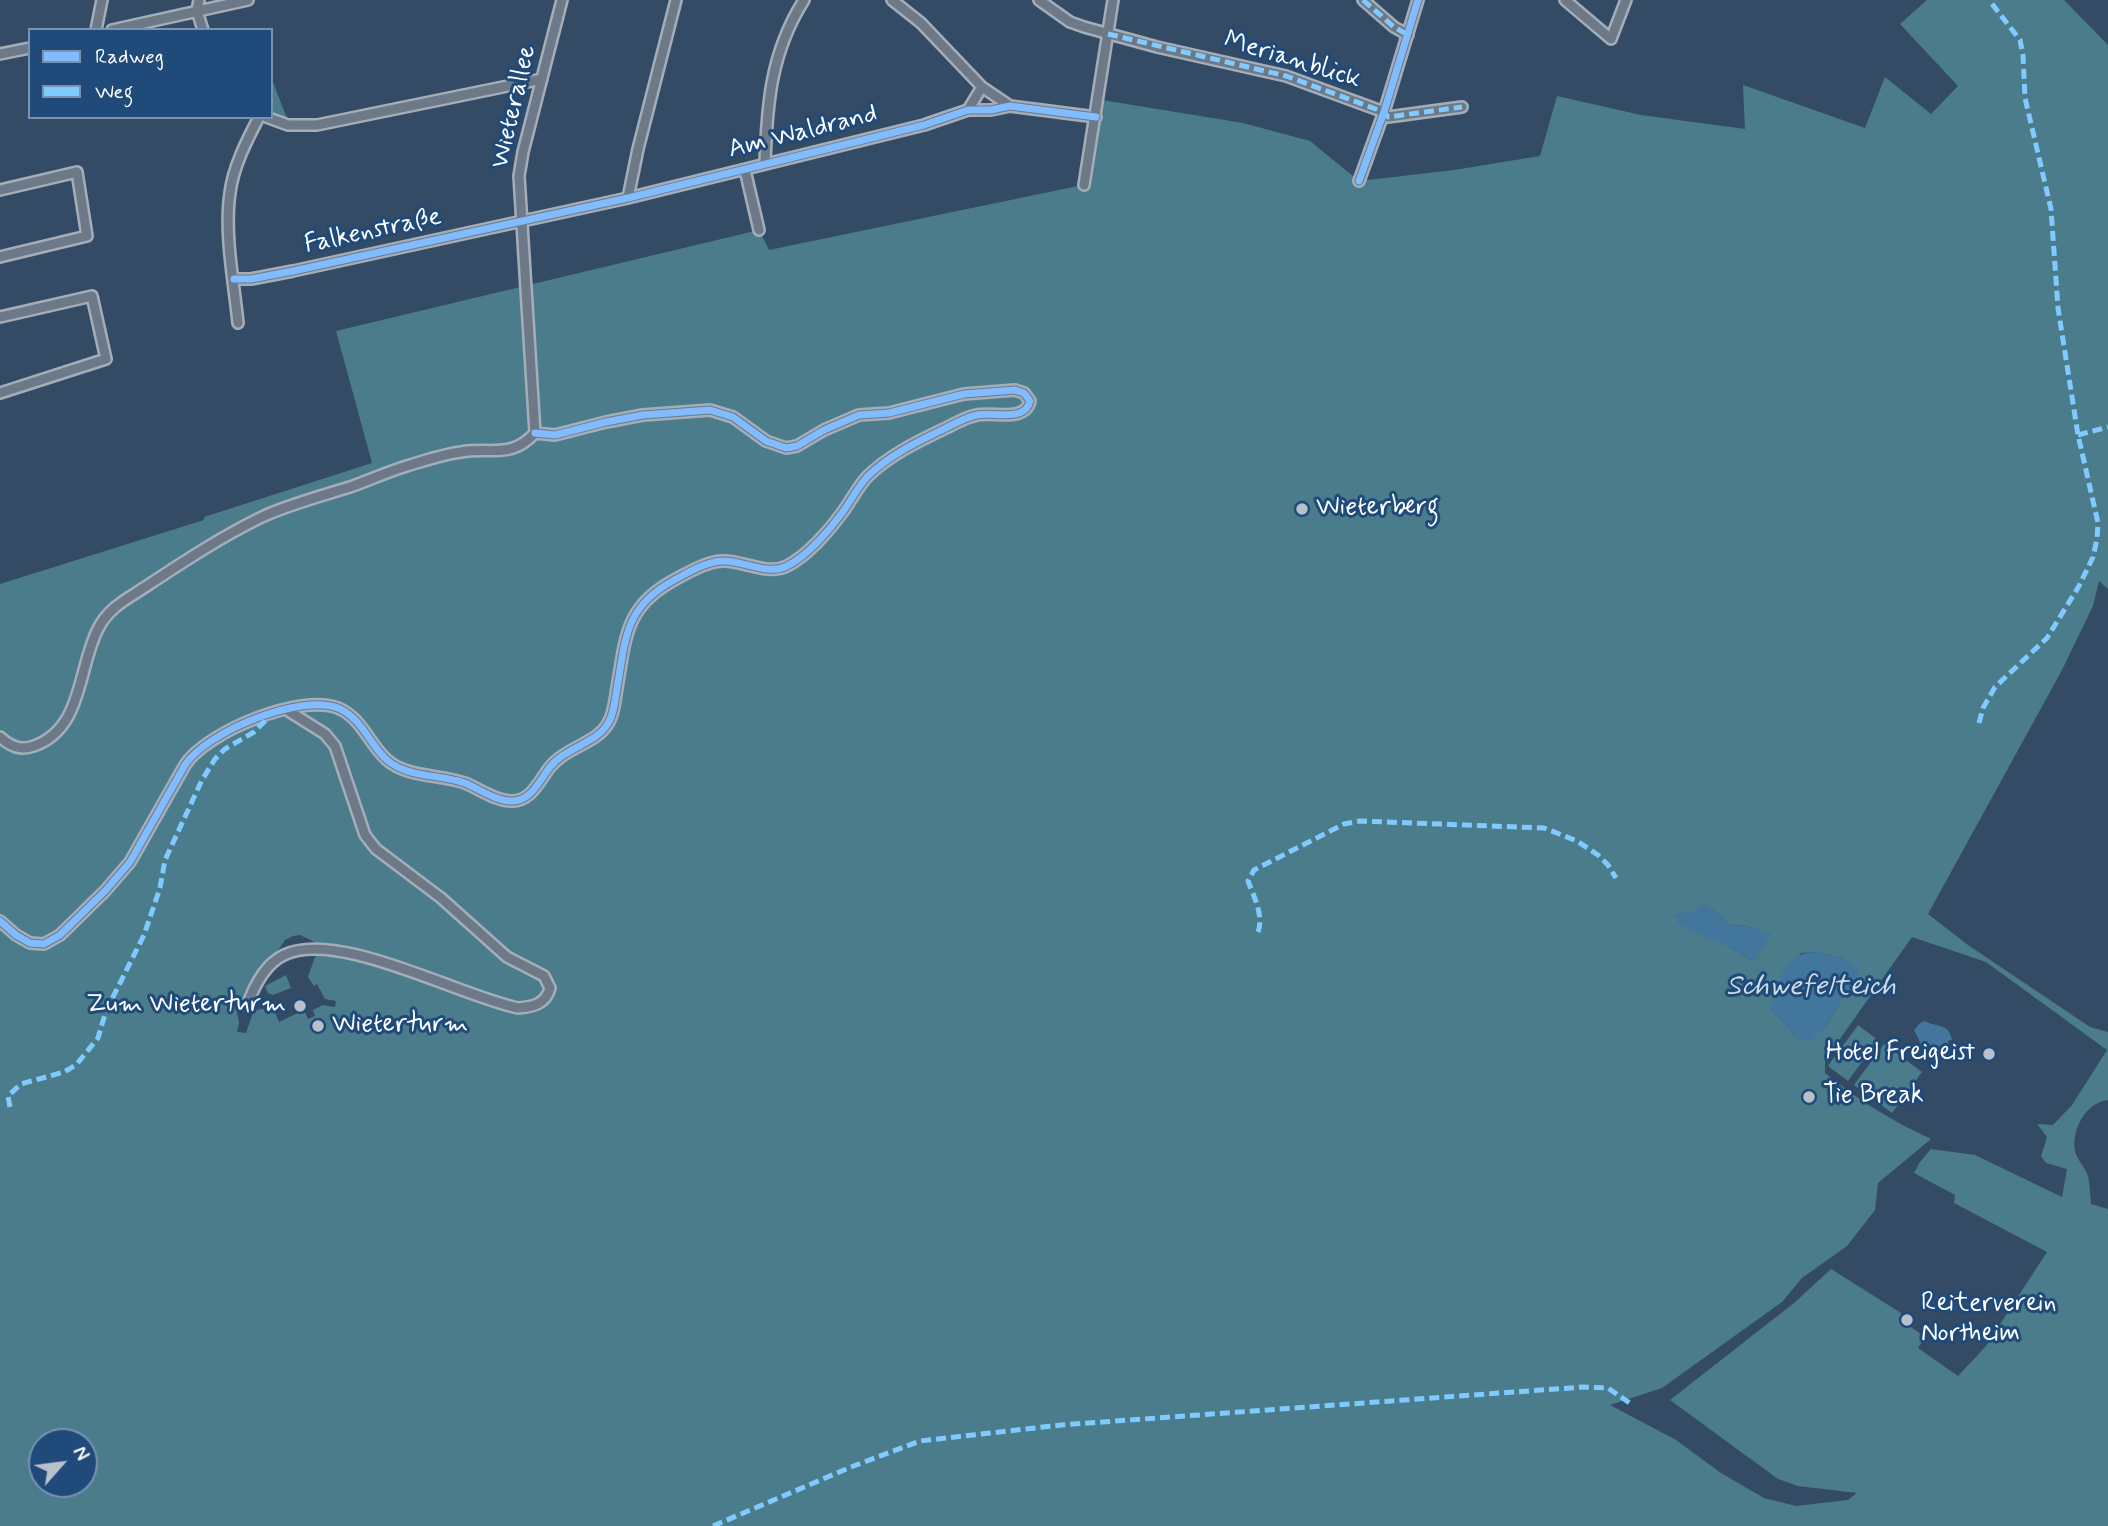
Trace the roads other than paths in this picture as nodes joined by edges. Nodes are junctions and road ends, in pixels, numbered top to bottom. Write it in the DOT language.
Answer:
graph roads {
  1 [pos="102,0"];
  2 [pos="199,0"];
  3 [pos="248,0"];
  4 [pos="562,0"];
  5 [pos="676,0"];
  6 [pos="804,0"];
  7 [pos="892,0"];
  8 [pos="1039,0"];
  9 [pos="1113,0"];
  10 [pos="1363,0"];
  11 [pos="1418,0"];
  12 [pos="1565,0"];
  13 [pos="1626,0"];
  14 [pos="197,11"];
  15 [pos="96,28"];
  16 [pos="121,28"];
  17 [pos="202,28"];
  18 [pos="1108,34"];
  19 [pos="1408,35"];
  20 [pos="28,48"];
  21 [pos="0,54"];
  22 [pos="542,79"];
  23 [pos="982,87"];
  24 [pos="1010,106"];
  25 [pos="1462,107"];
  26 [pos="968,110"];
  27 [pos="1384,112"];
  28 [pos="1096,117"];
  29 [pos="258,119"];
  30 [pos="272,119"];
  31 [pos="765,163"];
  32 [pos="745,170"];
  33 [pos="1359,181"];
  34 [pos="1084,185"];
  35 [pos="0,190"];
  36 [pos="628,198"];
  37 [pos="521,222"];
  38 [pos="758,230"];
  39 [pos="0,257"];
  40 [pos="234,279"];
  41 [pos="0,317"];
  42 [pos="238,323"];
  43 [pos="0,393"];
  44 [pos="535,433"];
  45 [pos="287,710"];
  46 [pos="0,737"];
  47 [pos="0,921"];
  48 [pos="247,1006"];
  1 -- 15 [label="street"];
  2 -- 14 [label="street"];
  3 -- 14 [label="street"];
  4 -- 22 [label="street, Wieterallee"];
  5 -- 36 [label="street"];
  6 -- 31 [label="street"];
  7 -- 23 [label="street"];
  8 -- 18 [label="street, Merianblick"];
  9 -- 18 [label="street"];
  10 -- 19 [label="street"];
  11 -- 19 [label="street"];
  12 -- 13 [label="street"];
  14 -- 16 [label="street"];
  14 -- 17 [label="street"];
  18 -- 27 [label="street, Merianblick"];
  18 -- 28 [label="street"];
  19 -- 27 [label="street"];
  20 -- 21 [label="street"];
  22 -- 30 [label="street"];
  22 -- 37 [label="street, Wieterallee"];
  23 -- 24 [label="street"];
  23 -- 26 [label="street"];
  24 -- 26 [label="street, Am Waldrand"];
  24 -- 28 [label="street, Am Waldrand"];
  25 -- 27 [label="street, Merianblick"];
  26 -- 31 [label="street, Am Waldrand"];
  27 -- 33 [label="street"];
  28 -- 34 [label="street"];
  29 -- 40 [label="street"];
  31 -- 32 [label="street, Am Waldrand"];
  32 -- 36 [label="street, Am Waldrand"];
  32 -- 38 [label="street"];
  35 -- 39 [label="street"];
  36 -- 37 [label="street, Am Waldrand"];
  37 -- 40 [label="street, Falkenstraße"];
  37 -- 44 [label="street, Wieterallee"];
  40 -- 42 [label="street"];
  41 -- 43 [label="street"];
  44 -- 45 [label="street"];
  44 -- 46 [label="street"];
  45 -- 47 [label="street"];
  45 -- 48 [label="street"];
}
